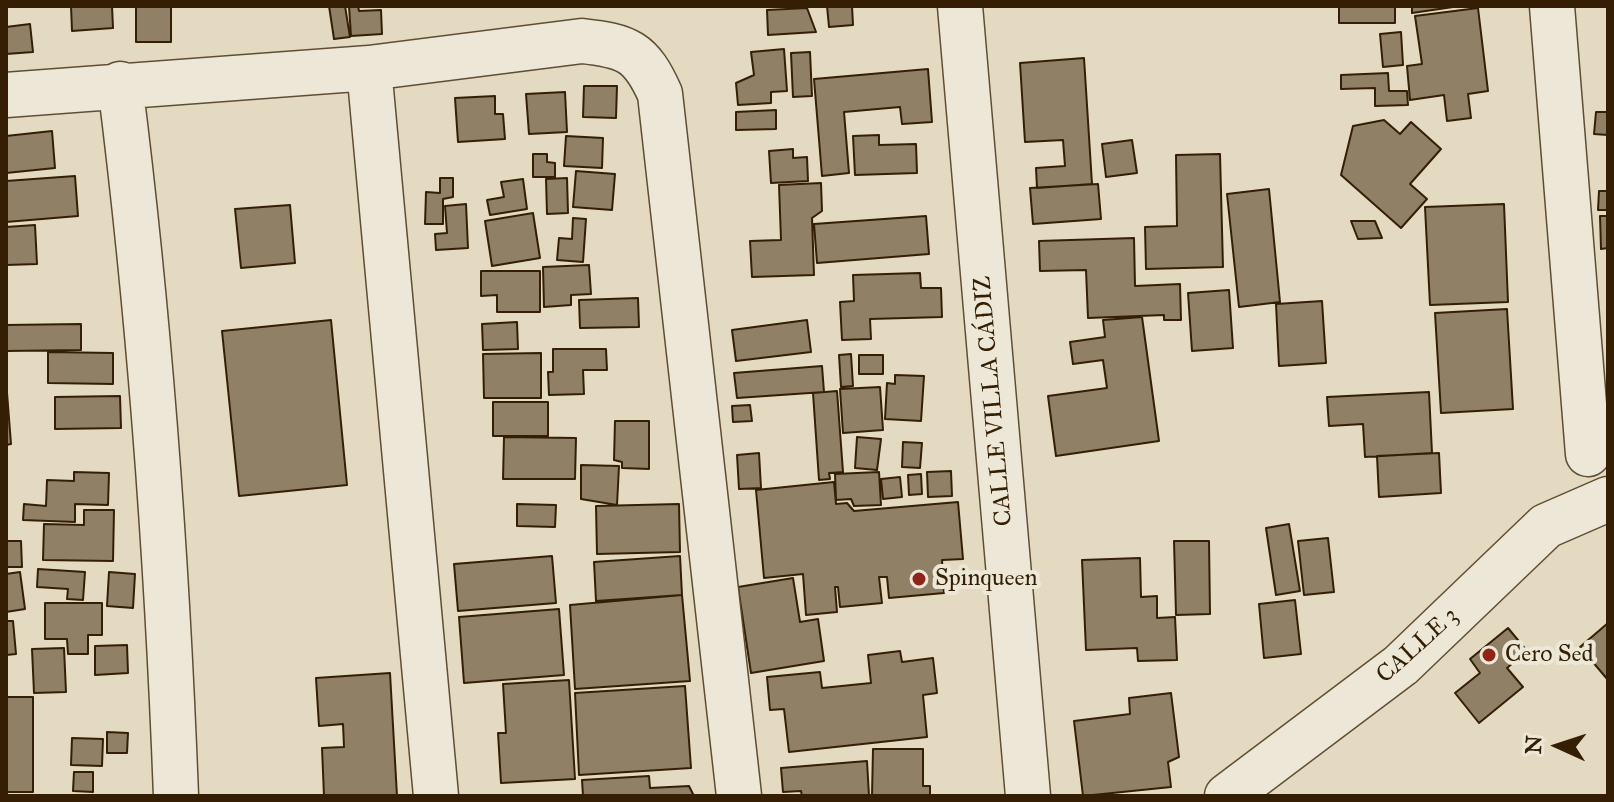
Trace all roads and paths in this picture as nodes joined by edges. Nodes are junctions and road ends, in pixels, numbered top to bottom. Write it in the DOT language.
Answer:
graph roads {
  1 [pos="960,6"];
  2 [pos="1552,6"];
  3 [pos="369,68"];
  4 [pos="120,84"];
  5 [pos="6,95"];
  6 [pos="1598,440"];
  7 [pos="1608,499"];
  8 [pos="1546,526"];
  9 [pos="176,796"];
  10 [pos="436,796"];
  11 [pos="739,796"];
  12 [pos="1028,796"];
  13 [pos="1227,796"];
  1 -- 12 [label="street, CALLE VILLA CÁDIZ"];
  2 -- 6 [label="street"];
  3 -- 4 [label="street"];
  3 -- 10 [label="street"];
  3 -- 11 [label="street"];
  4 -- 5 [label="street"];
  4 -- 9 [label="street"];
  6 -- 8 [label="street"];
  7 -- 8 [label="street, CALLE 3"];
  8 -- 13 [label="street, CALLE 3"];
}
